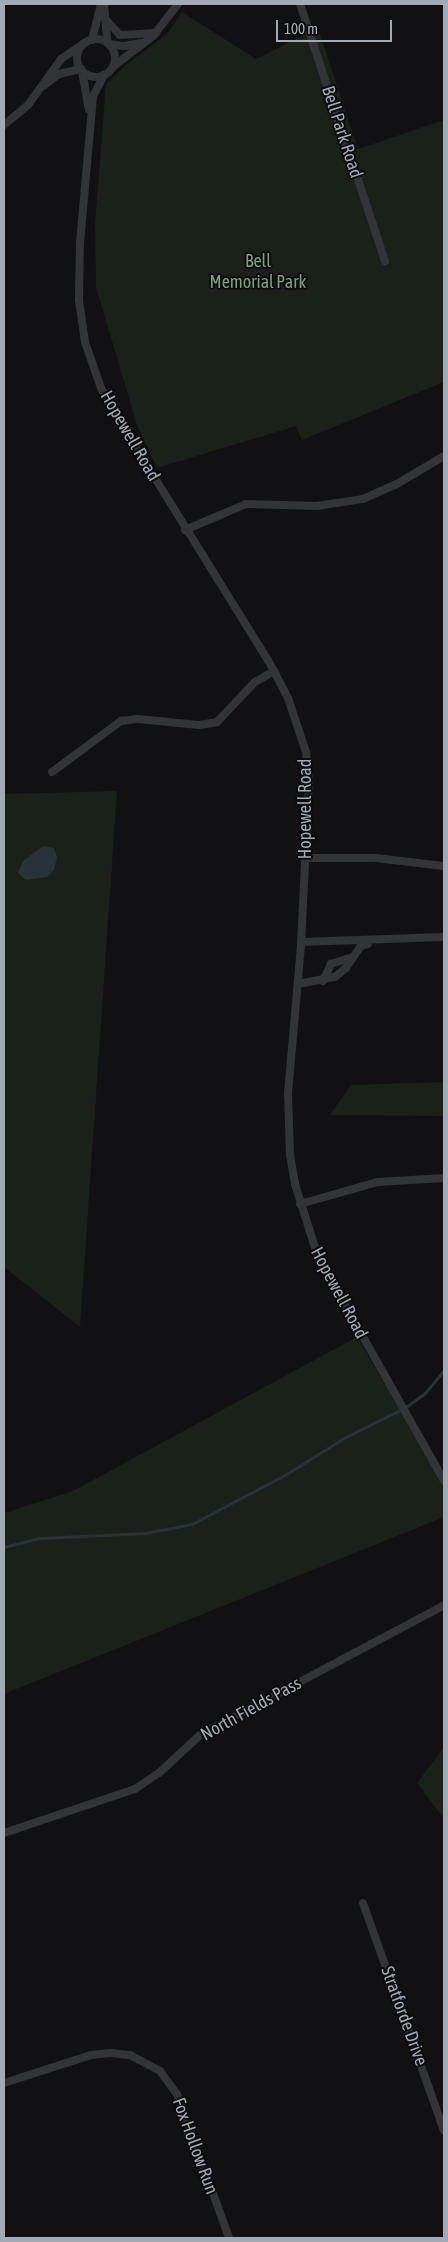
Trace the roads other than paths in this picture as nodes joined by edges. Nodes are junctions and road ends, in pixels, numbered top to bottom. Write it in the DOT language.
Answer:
graph roads {
  1 [pos="103,4"];
  2 [pos="178,4"];
  3 [pos="300,4"];
  4 [pos="107,21"];
  5 [pos="156,33"];
  6 [pos="90,40"];
  7 [pos="147,40"];
  8 [pos="108,43"];
  9 [pos="113,67"];
  10 [pos="82,70"];
  11 [pos="104,75"];
  12 [pos="39,88"];
  13 [pos="4,126"];
  14 [pos="90,126"];
  15 [pos="385,261"];
  16 [pos="444,456"];
  17 [pos="185,530"];
  18 [pos="274,671"];
  19 [pos="52,772"];
  20 [pos="305,858"];
  21 [pos="444,866"];
  22 [pos="444,937"];
  23 [pos="377,941"];
  24 [pos="301,942"];
  25 [pos="352,957"];
  26 [pos="323,980"];
  27 [pos="298,984"];
  28 [pos="444,1178"];
  29 [pos="300,1204"];
  30 [pos="444,1482"];
  31 [pos="444,1605"];
  32 [pos="4,1833"];
  33 [pos="363,1903"];
  34 [pos="4,2083"];
  35 [pos="444,2130"];
  36 [pos="229,2238"];
  1 -- 4 [label="street"];
  1 -- 6 [label="street"];
  2 -- 5 [label="street"];
  3 -- 15 [label="street, Bell Park Road"];
  4 -- 5 [label="street"];
  4 -- 8 [label="street"];
  5 -- 7 [label="street"];
  6 -- 8 [label="street"];
  6 -- 10 [label="street"];
  6 -- 12 [label="street"];
  7 -- 8 [label="street"];
  7 -- 9 [label="street"];
  8 -- 9 [label="street"];
  9 -- 11 [label="street"];
  10 -- 11 [label="street"];
  10 -- 12 [label="street"];
  10 -- 14 [label="street, Hopewell Road"];
  11 -- 14 [label="street, Hopewell Road"];
  12 -- 13 [label="street"];
  14 -- 17 [label="street, Hopewell Road"];
  16 -- 17 [label="street"];
  17 -- 18 [label="street, Hopewell Road"];
  18 -- 19 [label="street"];
  18 -- 20 [label="street, Hopewell Road"];
  20 -- 21 [label="street"];
  20 -- 24 [label="street, Hopewell Road"];
  22 -- 23 [label="street"];
  23 -- 24 [label="street"];
  23 -- 25 [label="street"];
  24 -- 27 [label="street, Hopewell Road"];
  25 -- 26 [label="street"];
  25 -- 26 [label="street"];
  26 -- 27 [label="street"];
  27 -- 29 [label="street, Hopewell Road"];
  28 -- 29 [label="street"];
  29 -- 30 [label="street, Hopewell Road"];
  31 -- 32 [label="street, North Fields Pass"];
  33 -- 35 [label="street, Stratforde Drive"];
  34 -- 36 [label="street, Fox Hollow Run"];
}
